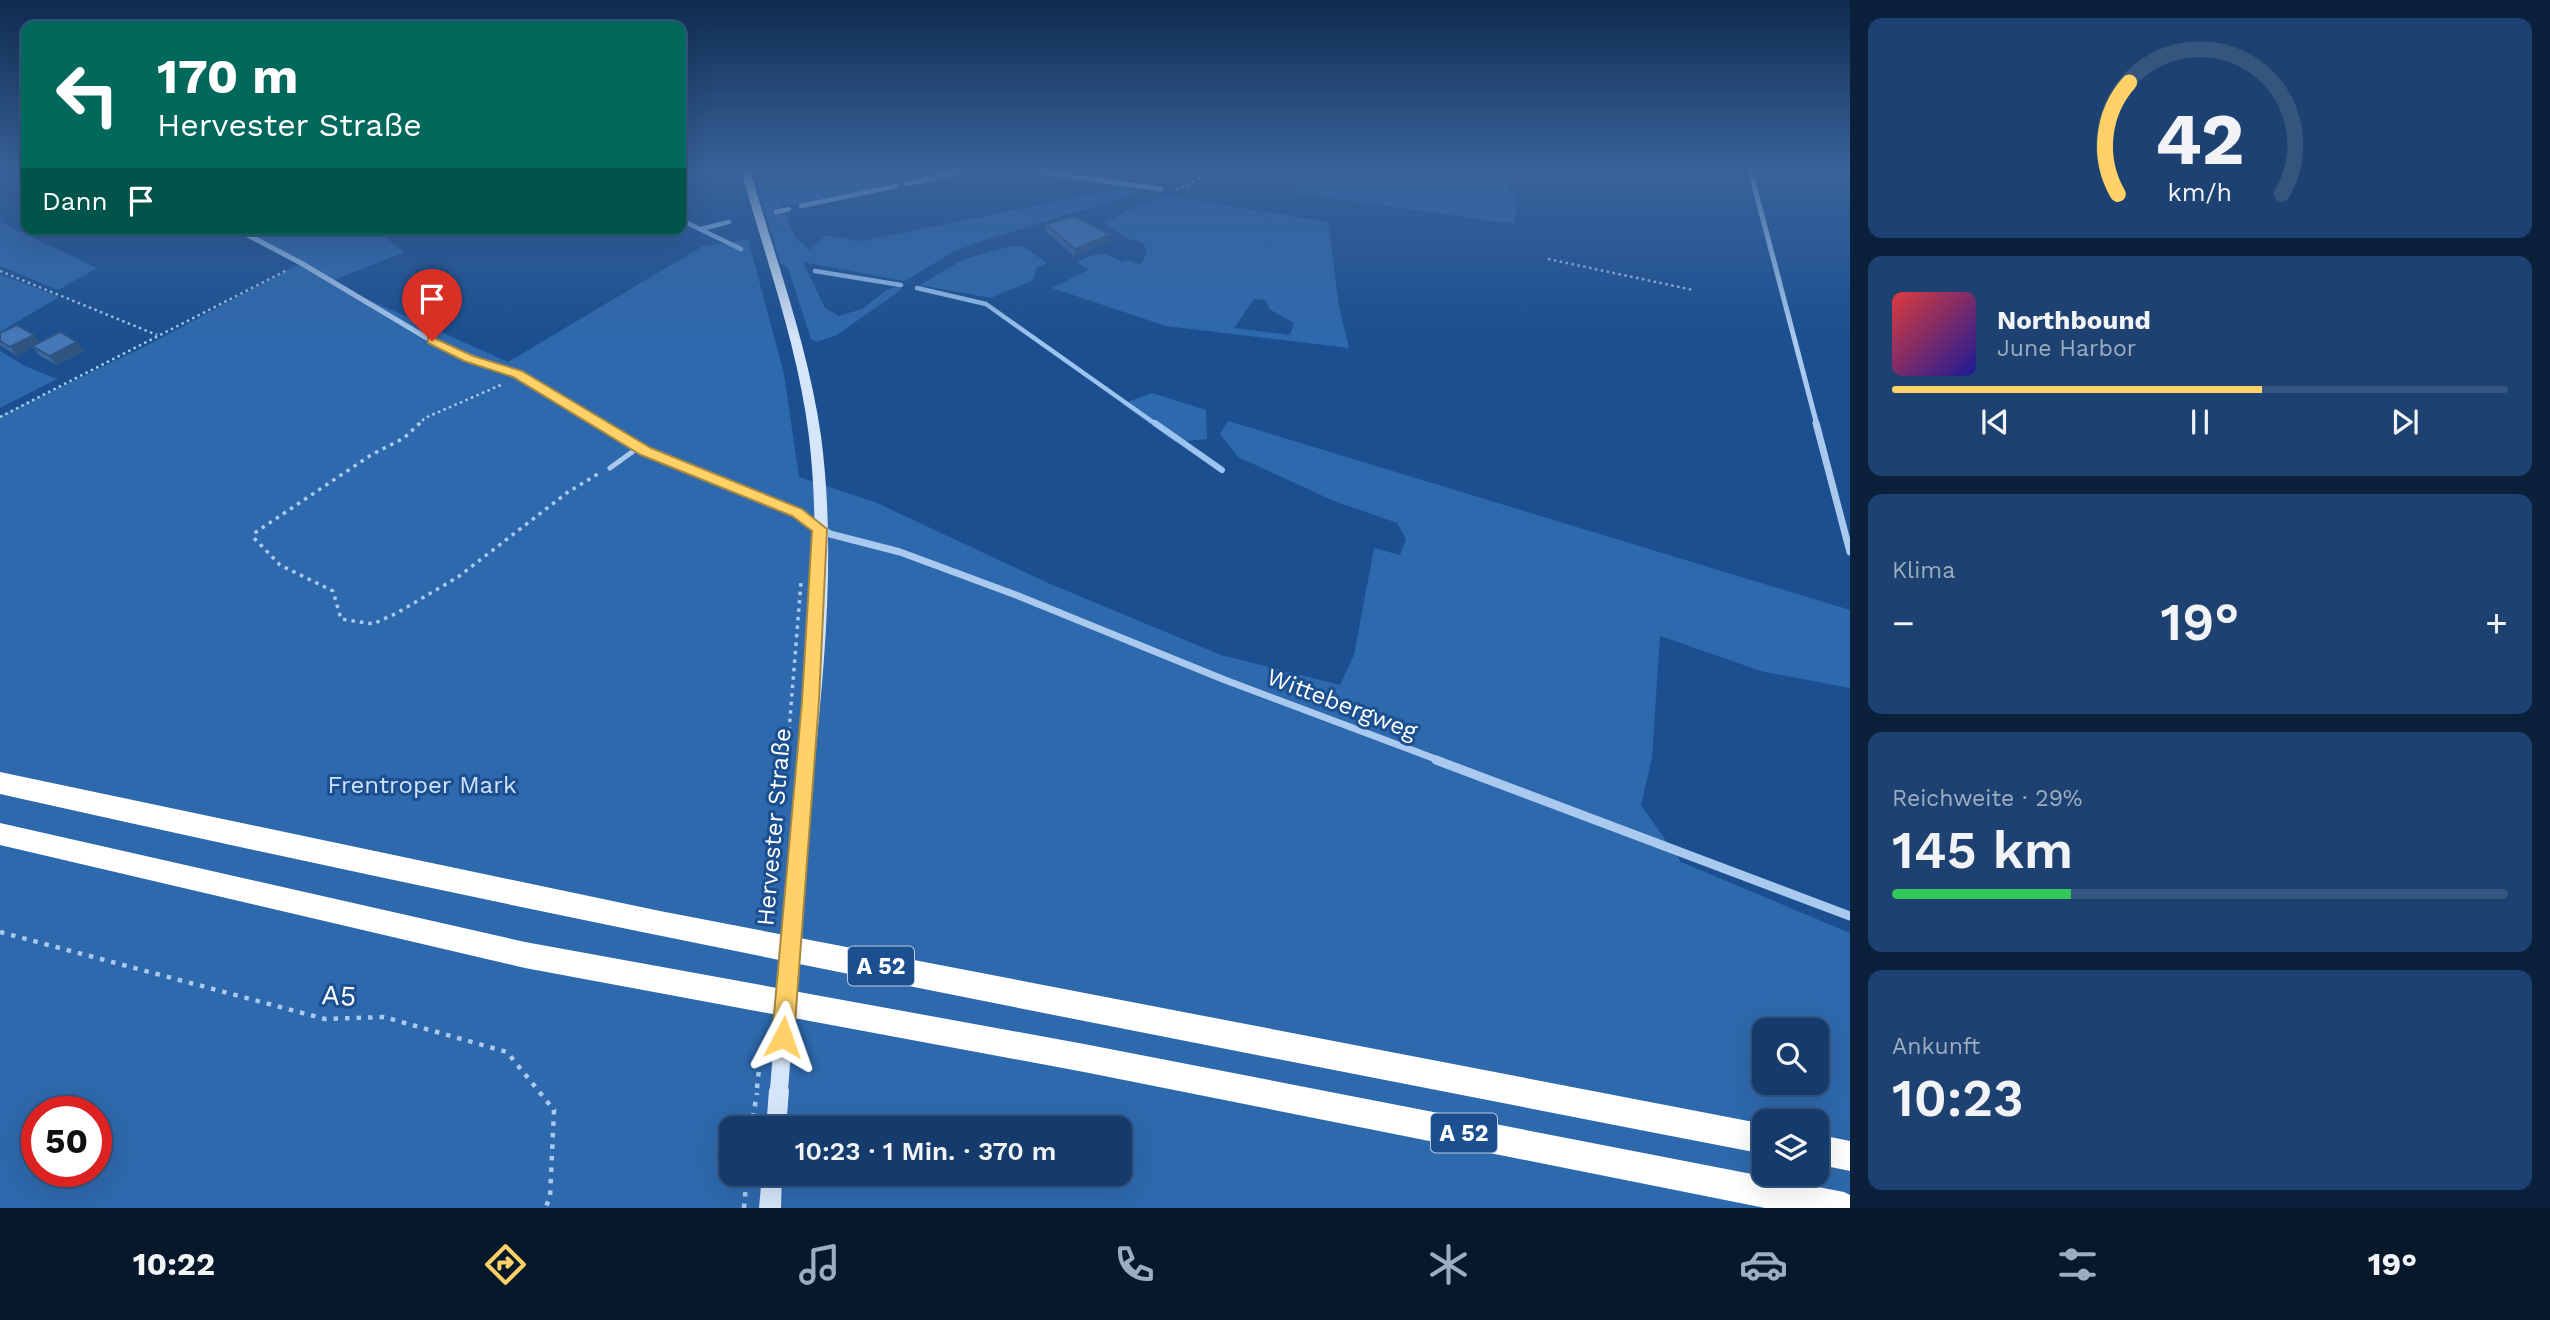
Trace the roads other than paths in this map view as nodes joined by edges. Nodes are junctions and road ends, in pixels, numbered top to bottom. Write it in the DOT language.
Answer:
graph roads {
  1 [pos="761,226"];
  2 [pos="1765,226"];
  3 [pos="247,235"];
  4 [pos="639,447"];
  5 [pos="610,468"];
  6 [pos="820,529"];
  7 [pos="1850,552"];
  8 [pos="0,783"];
  9 [pos="0,834"];
  10 [pos="1850,916"];
  11 [pos="777,1116"];
  12 [pos="1752,1137"];
  13 [pos="1829,1152"];
  14 [pos="1850,1156"];
  15 [pos="771,1186"];
  16 [pos="769,1208"];
  17 [pos="1844,1208"];
  1 -- 6 [label="main road, Hervester Straße"];
  2 -- 7 [label="street"];
  3 -- 4 [label="street"];
  4 -- 5 [label="lane"];
  4 -- 6 [label="street"];
  6 -- 10 [label="street, Wittebergweg"];
  6 -- 11 [label="main road, Hervester Straße, bridge"];
  8 -- 12 [label="highway, A 52"];
  9 -- 17 [label="highway, A 52"];
  13 -- 14 [label="highway"];
  15 -- 16 [label="main road"];
}
